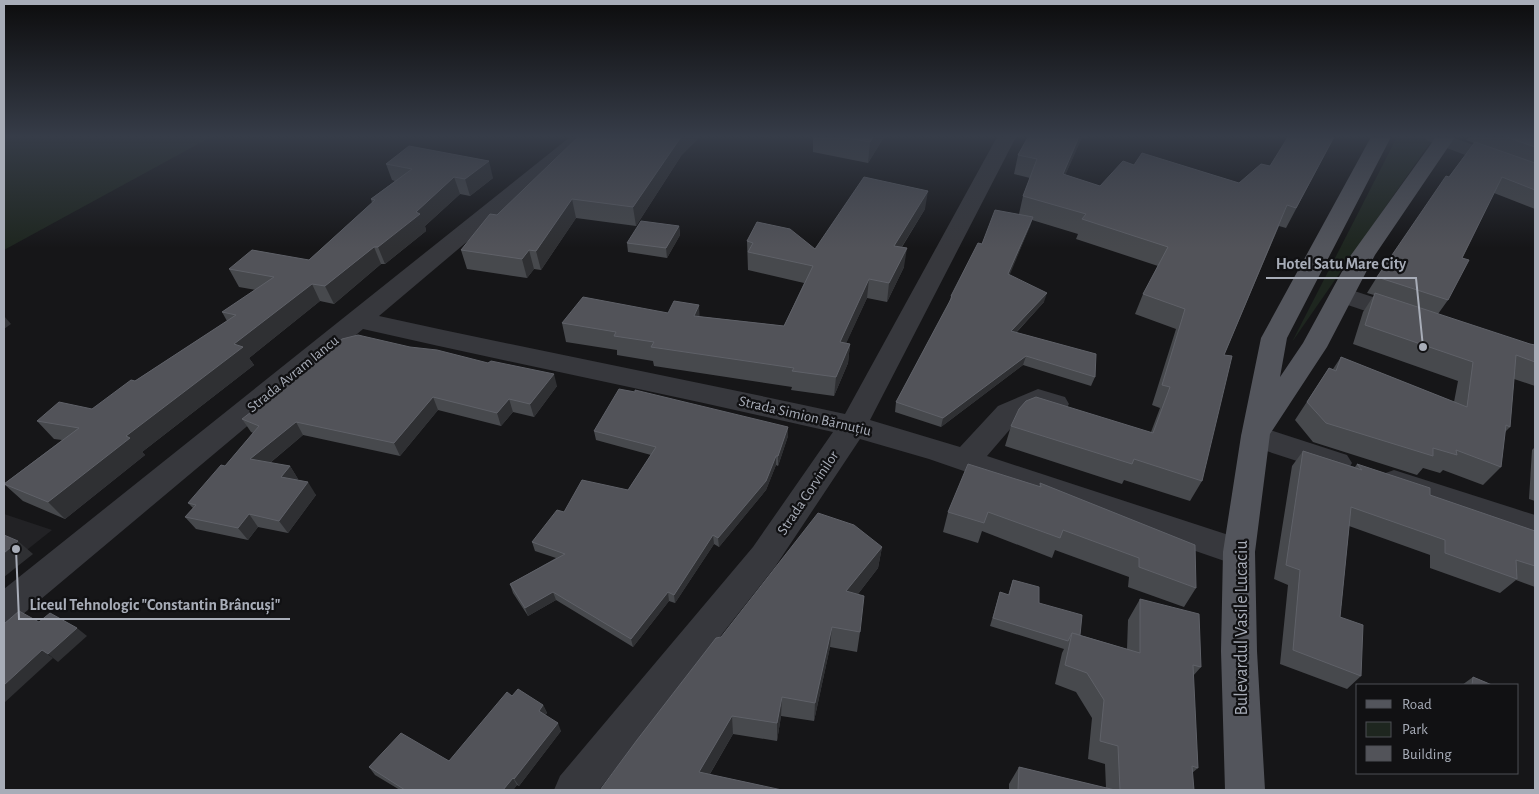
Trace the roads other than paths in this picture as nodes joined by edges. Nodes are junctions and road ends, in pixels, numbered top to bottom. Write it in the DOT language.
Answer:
graph roads {
  1 [pos="536,174"];
  2 [pos="986,174"];
  3 [pos="1361,174"];
  4 [pos="1417,174"];
  5 [pos="1342,295"];
  6 [pos="359,320"];
  7 [pos="1423,322"];
  8 [pos="1082,412"];
  9 [pos="853,426"];
  10 [pos="1255,436"];
  11 [pos="966,460"];
  12 [pos="1535,528"];
  13 [pos="1240,552"];
  14 [pos="4,610"];
  15 [pos="574,790"];
  16 [pos="1244,790"];
  1 -- 6 [label="street, Strada Avram Iancu"];
  2 -- 9 [label="street, Strada Corvinilor"];
  3 -- 10 [label="main road, Bulevardul Vasile Lucaciu"];
  4 -- 5 [label="main road, Bulevardul Vasile Lucaciu"];
  5 -- 7 [label="street"];
  5 -- 10 [label="main road, Bulevardul Vasile Lucaciu"];
  6 -- 9 [label="street, Strada Simion Bărnuțiu"];
  6 -- 14 [label="street, Strada Avram Iancu"];
  8 -- 11 [label="street"];
  9 -- 11 [label="street, Strada Simion Bărnuțiu"];
  9 -- 15 [label="street, Strada Corvinilor"];
  10 -- 12 [label="street"];
  10 -- 13 [label="main road, Bulevardul Vasile Lucaciu"];
  11 -- 13 [label="street, Strada Simion Bărnuțiu"];
  13 -- 16 [label="main road, Bulevardul Vasile Lucaciu"];
}
